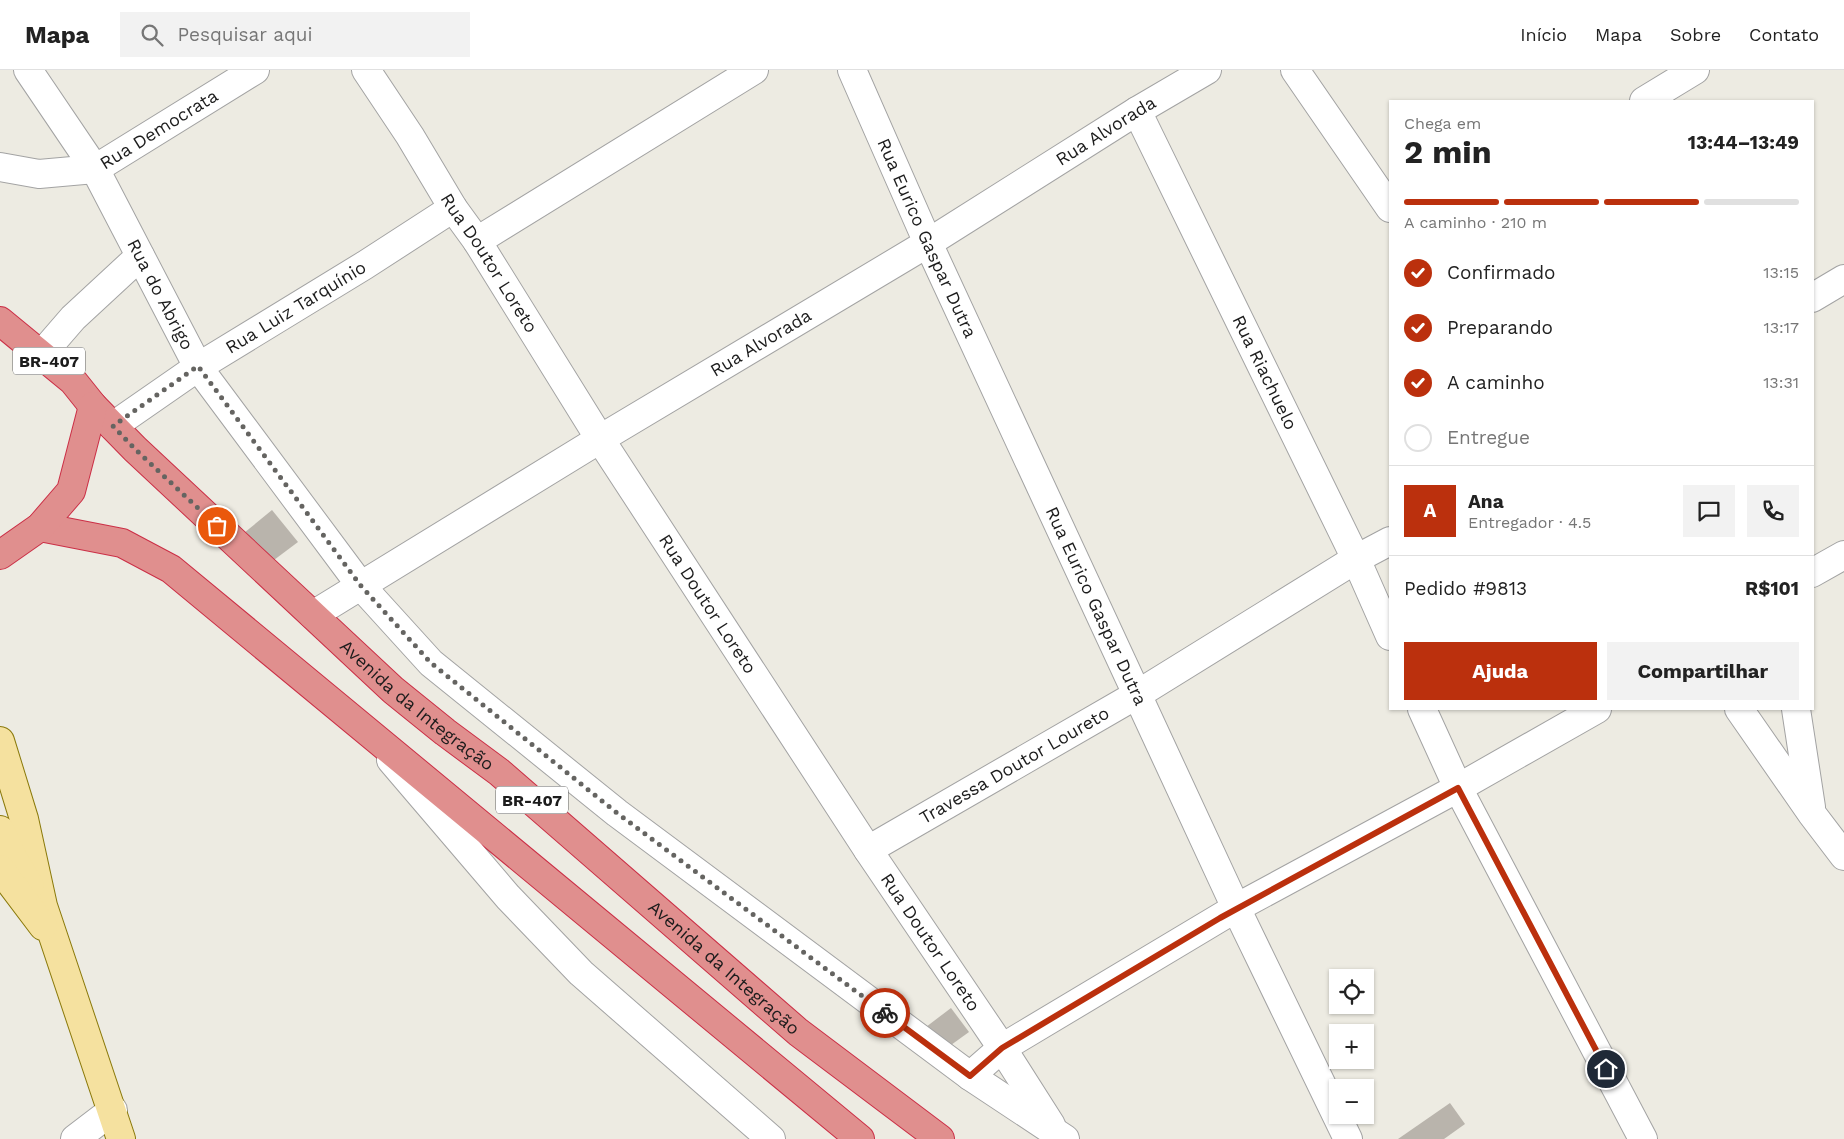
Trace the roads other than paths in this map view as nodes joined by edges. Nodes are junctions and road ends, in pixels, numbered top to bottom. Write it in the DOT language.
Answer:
graph roads {
  1 [pos="28,70"];
  2 [pos="255,70"];
  3 [pos="366,70"];
  4 [pos="754,70"];
  5 [pos="852,70"];
  6 [pos="1207,70"];
  7 [pos="1295,70"];
  8 [pos="1696,70"];
  9 [pos="1659,90"];
  10 [pos="1137,111"];
  11 [pos="0,167"];
  12 [pos="95,169"];
  13 [pos="1389,207"];
  14 [pos="454,208"];
  15 [pos="477,241"];
  16 [pos="928,243"];
  17 [pos="140,256"];
  18 [pos="1844,280"];
  19 [pos="1814,297"];
  20 [pos="0,321"];
  21 [pos="41,355"];
  22 [pos="198,366"];
  23 [pos="94,406"];
  24 [pos="113,426"];
  25 [pos="600,439"];
  26 [pos="40,527"];
  27 [pos="1389,542"];
  28 [pos="0,555"];
  29 [pos="1844,555"];
  30 [pos="1356,559"];
  31 [pos="1814,572"];
  32 [pos="361,586"];
  33 [pos="313,615"];
  34 [pos="1389,634"];
  35 [pos="1138,694"];
  36 [pos="1422,710"];
  37 [pos="1595,710"];
  38 [pos="1740,710"];
  39 [pos="1796,710"];
  40 [pos="360,725"];
  41 [pos="0,741"];
  42 [pos="1458,788"];
  43 [pos="1812,814"];
  44 [pos="0,830"];
  45 [pos="868,850"];
  46 [pos="1842,851"];
  47 [pos="4,865"];
  48 [pos="43,906"];
  49 [pos="1236,908"];
  50 [pos="55,941"];
  51 [pos="1002,1048"];
  52 [pos="970,1076"];
  53 [pos="113,1110"];
  54 [pos="1060,1136"];
  55 [pos="75,1139"];
  56 [pos="121,1139"];
  57 [pos="772,1139"];
  58 [pos="860,1139"];
  59 [pos="940,1139"];
  60 [pos="1348,1139"];
  61 [pos="1643,1139"];
  1 -- 12 [label="street, Rua do Abrigo"];
  2 -- 12 [label="street, Rua Democrata"];
  3 -- 14 [label="street, Rua Doutor Loreto"];
  4 -- 15 [label="street"];
  5 -- 16 [label="street, Rua Eurico Gaspar Dutra"];
  6 -- 10 [label="street, Rua Alvorada"];
  7 -- 13 [label="street"];
  8 -- 9 [label="street"];
  10 -- 16 [label="street, Rua Alvorada"];
  10 -- 30 [label="street, Rua Riachuelo"];
  11 -- 12 [label="street, Rua Democrata"];
  12 -- 17 [label="street, Rua do Abrigo"];
  14 -- 15 [label="street, Rua Doutor Loreto"];
  14 -- 22 [label="street, Rua Luiz Tarquínio"];
  15 -- 25 [label="street, Rua Doutor Loreto"];
  16 -- 25 [label="street, Rua Alvorada"];
  16 -- 35 [label="street, Rua Eurico Gaspar Dutra"];
  17 -- 21 [label="street"];
  17 -- 22 [label="street, Rua do Abrigo"];
  18 -- 19 [label="street"];
  20 -- 21 [label="highway, BR-407"];
  21 -- 23 [label="highway, BR-407"];
  22 -- 24 [label="street, Rua Luiz Tarquínio"];
  22 -- 32 [label="street, Rua do Abrigo"];
  23 -- 24 [label="highway, BR-407"];
  23 -- 26 [label="highway"];
  24 -- 33 [label="highway, Avenida da Integração / BR-407"];
  25 -- 32 [label="street, Rua Alvorada"];
  25 -- 45 [label="street, Rua Doutor Loreto"];
  26 -- 28 [label="highway"];
  26 -- 40 [label="highway, BR-407"];
  27 -- 30 [label="street, Travessa Doutor Loureto"];
  29 -- 31 [label="street"];
  30 -- 34 [label="street, Rua Riachuelo"];
  30 -- 35 [label="street, Travessa Doutor Loureto"];
  32 -- 33 [label="street, Rua Alvorada"];
  32 -- 52 [label="street, Rua do Abrigo"];
  33 -- 59 [label="highway, Avenida da Integração / BR-407"];
  35 -- 45 [label="street, Travessa Doutor Loureto"];
  35 -- 49 [label="street, Rua Eurico Gaspar Dutra"];
  36 -- 42 [label="street"];
  37 -- 42 [label="street"];
  38 -- 43 [label="street"];
  39 -- 43 [label="street"];
  40 -- 57 [label="street"];
  40 -- 58 [label="highway, BR-407"];
  41 -- 48 [label="main road"];
  42 -- 49 [label="street"];
  42 -- 61 [label="street"];
  43 -- 46 [label="street"];
  44 -- 47 [label="main road"];
  45 -- 51 [label="street, Rua Doutor Loreto"];
  47 -- 48 [label="main road"];
  47 -- 50 [label="main road"];
  48 -- 50 [label="main road"];
  49 -- 51 [label="street"];
  49 -- 60 [label="street, Rua Eurico Gaspar Dutra"];
  50 -- 53 [label="main road"];
  51 -- 52 [label="street"];
  51 -- 54 [label="street, Rua Doutor Loreto"];
  52 -- 54 [label="street, Rua do Abrigo"];
  53 -- 55 [label="street"];
  53 -- 56 [label="main road"];
}
